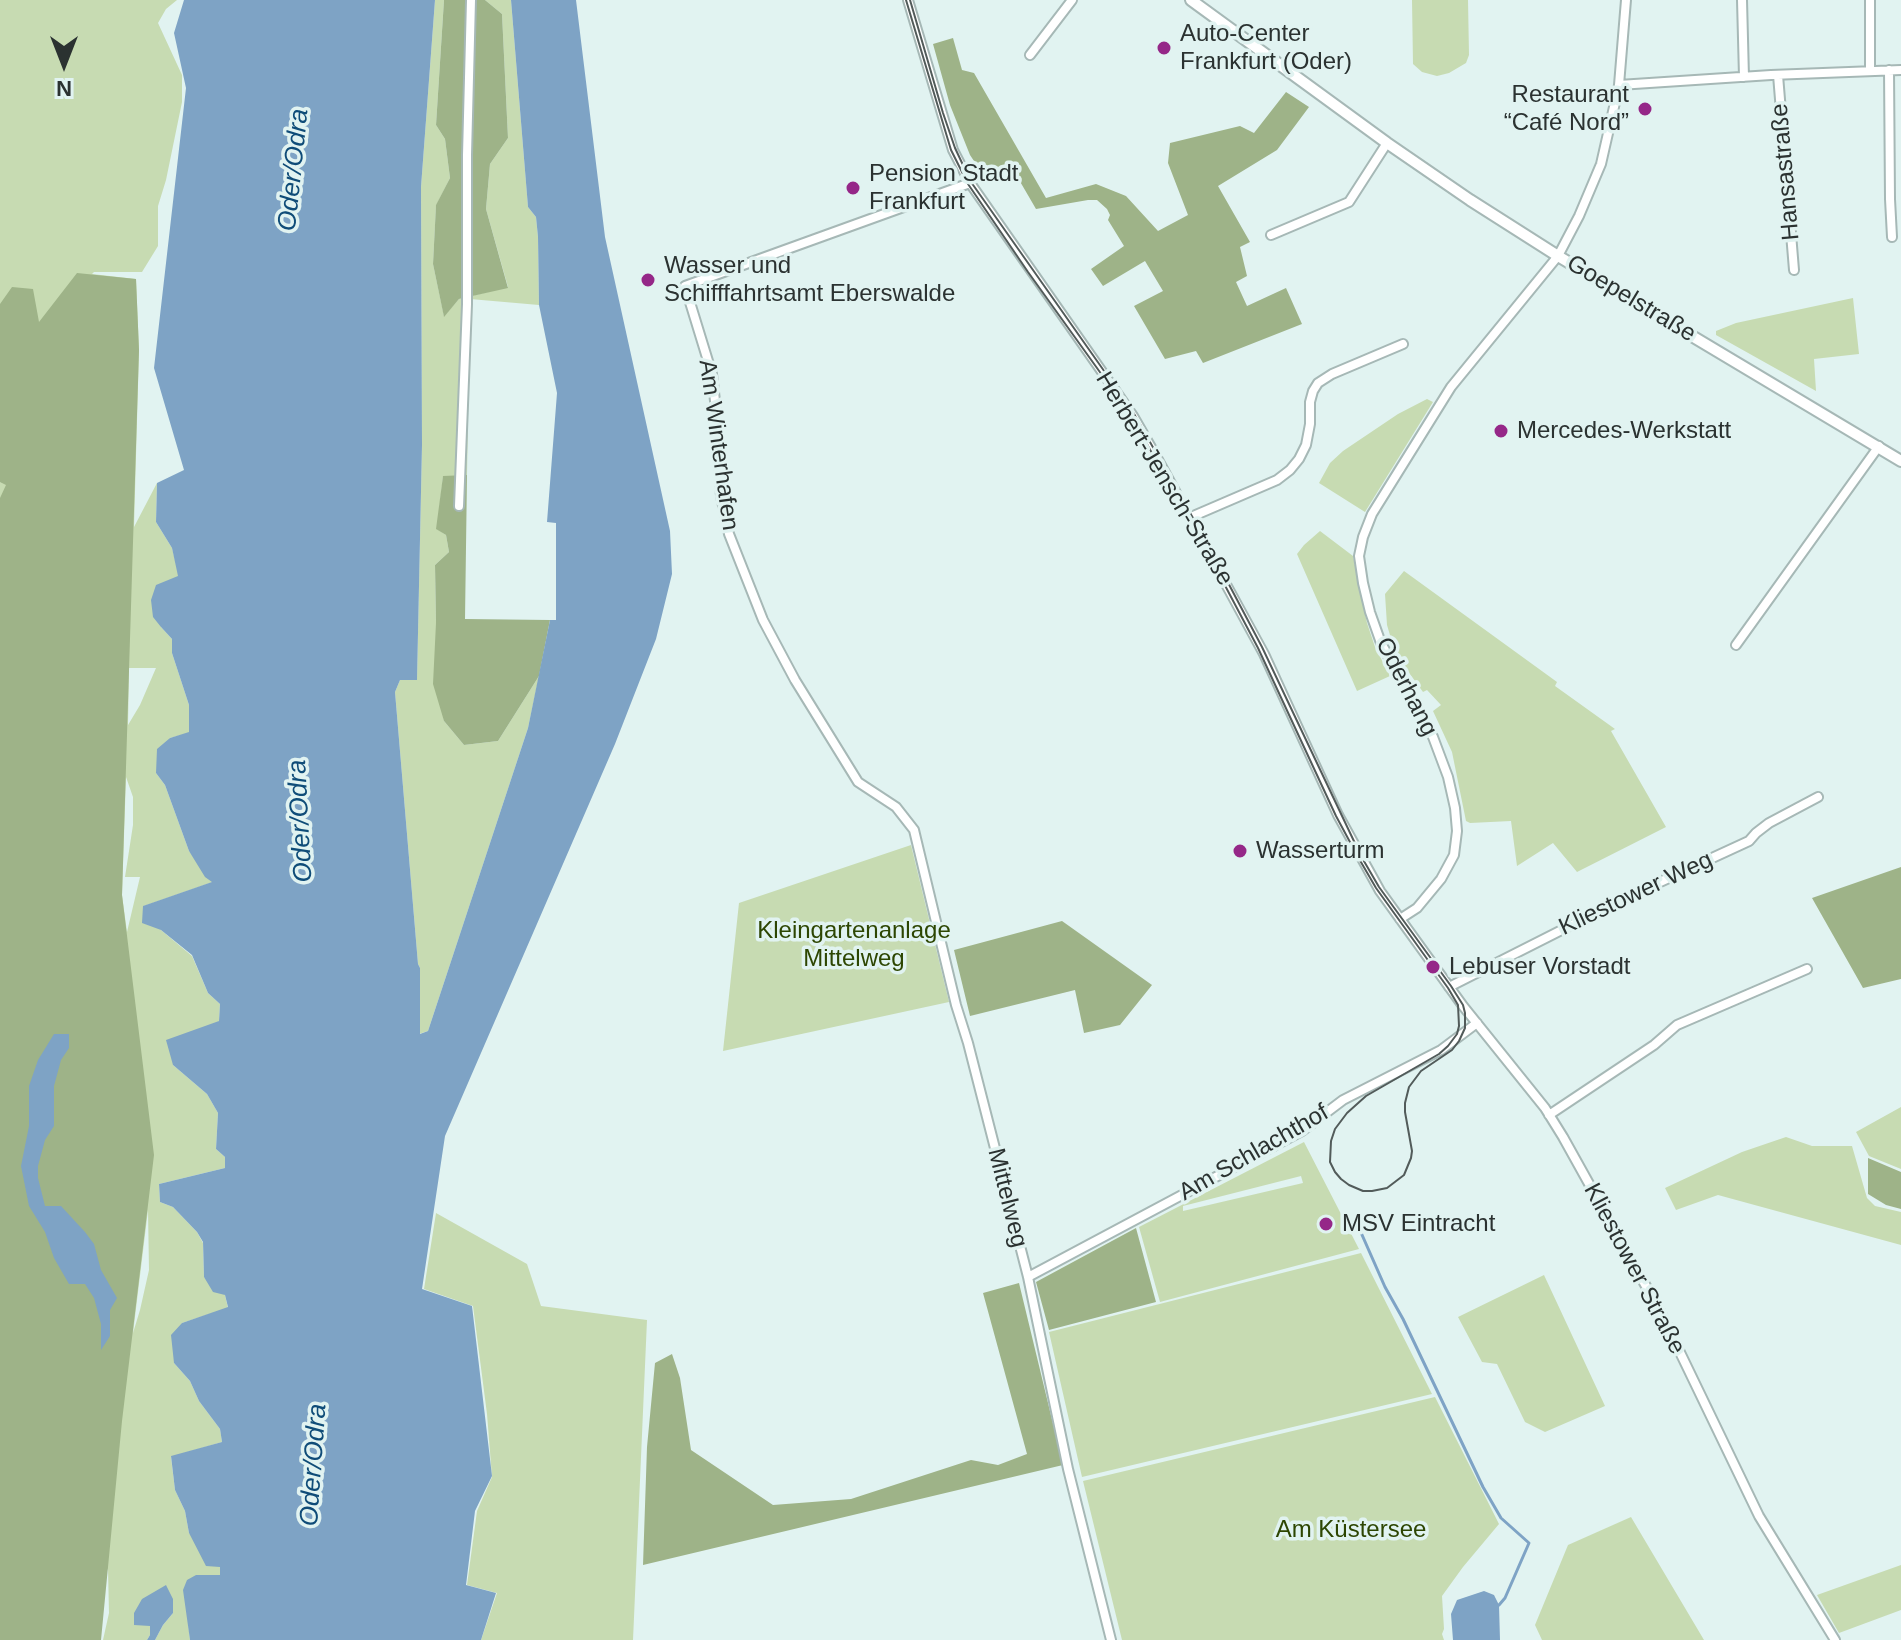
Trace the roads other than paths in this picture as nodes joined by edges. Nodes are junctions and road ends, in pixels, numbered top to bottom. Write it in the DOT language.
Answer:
graph roads {
  1 [pos="471,0"];
  2 [pos="908,0"];
  3 [pos="1072,0"];
  4 [pos="1191,0"];
  5 [pos="1626,0"];
  6 [pos="1742,0"];
  7 [pos="1870,0"];
  8 [pos="1030,55"];
  9 [pos="1870,70"];
  10 [pos="1889,70"];
  11 [pos="1901,70"];
  12 [pos="1778,75"];
  13 [pos="1744,77"];
  14 [pos="1619,85"];
  15 [pos="1387,143"];
  16 [pos="970,183"];
  17 [pos="1271,235"];
  18 [pos="1892,237"];
  19 [pos="1558,256"];
  20 [pos="1794,270"];
  21 [pos="1403,344"];
  22 [pos="1879,446"];
  23 [pos="1901,461"];
  24 [pos="459,506"];
  25 [pos="1191,517"];
  26 [pos="1736,645"];
  27 [pos="858,782"];
  28 [pos="1818,797"];
  29 [pos="1400,919"];
  30 [pos="1807,969"];
  31 [pos="1449,987"];
  32 [pos="1477,1023"];
  33 [pos="1549,1115"];
  34 [pos="1028,1277"];
  35 [pos="1111,1640"];
  36 [pos="1835,1640"];
  1 -- 24 [label="street"];
  2 -- 16 [label="street, Herbert-Jensch-Straße"];
  3 -- 8 [label="street"];
  4 -- 15 [label="street, Goepelstraße"];
  5 -- 14 [label="street, Oderhang"];
  6 -- 13 [label="street"];
  7 -- 9 [label="street"];
  9 -- 10 [label="street, Hansastraße"];
  9 -- 12 [label="street, Hansastraße"];
  10 -- 11 [label="street, Hansastraße"];
  10 -- 18 [label="street"];
  12 -- 13 [label="street, Hansastraße"];
  12 -- 20 [label="street, Hansastraße"];
  13 -- 14 [label="street, Hansastraße"];
  14 -- 19 [label="street, Oderhang"];
  15 -- 17 [label="street"];
  15 -- 19 [label="street, Goepelstraße"];
  16 -- 25 [label="street, Herbert-Jensch-Straße"];
  16 -- 27 [label="street, Am Winterhafen"];
  19 -- 22 [label="street, Goepelstraße"];
  19 -- 29 [label="street, Oderhang"];
  21 -- 25 [label="street"];
  22 -- 23 [label="street, Goepelstraße"];
  22 -- 26 [label="street"];
  25 -- 29 [label="street, Herbert-Jensch-Straße"];
  27 -- 34 [label="street, Mittelweg"];
  28 -- 31 [label="street, Kliestower Weg"];
  29 -- 31 [label="street, Kliestower Straße"];
  30 -- 33 [label="street"];
  31 -- 32 [label="street, Kliestower Straße"];
  32 -- 33 [label="street, Kliestower Straße"];
  32 -- 34 [label="street, Am Schlachthof"];
  33 -- 36 [label="street, Kliestower Straße"];
  34 -- 35 [label="street, Mittelweg"];
}
